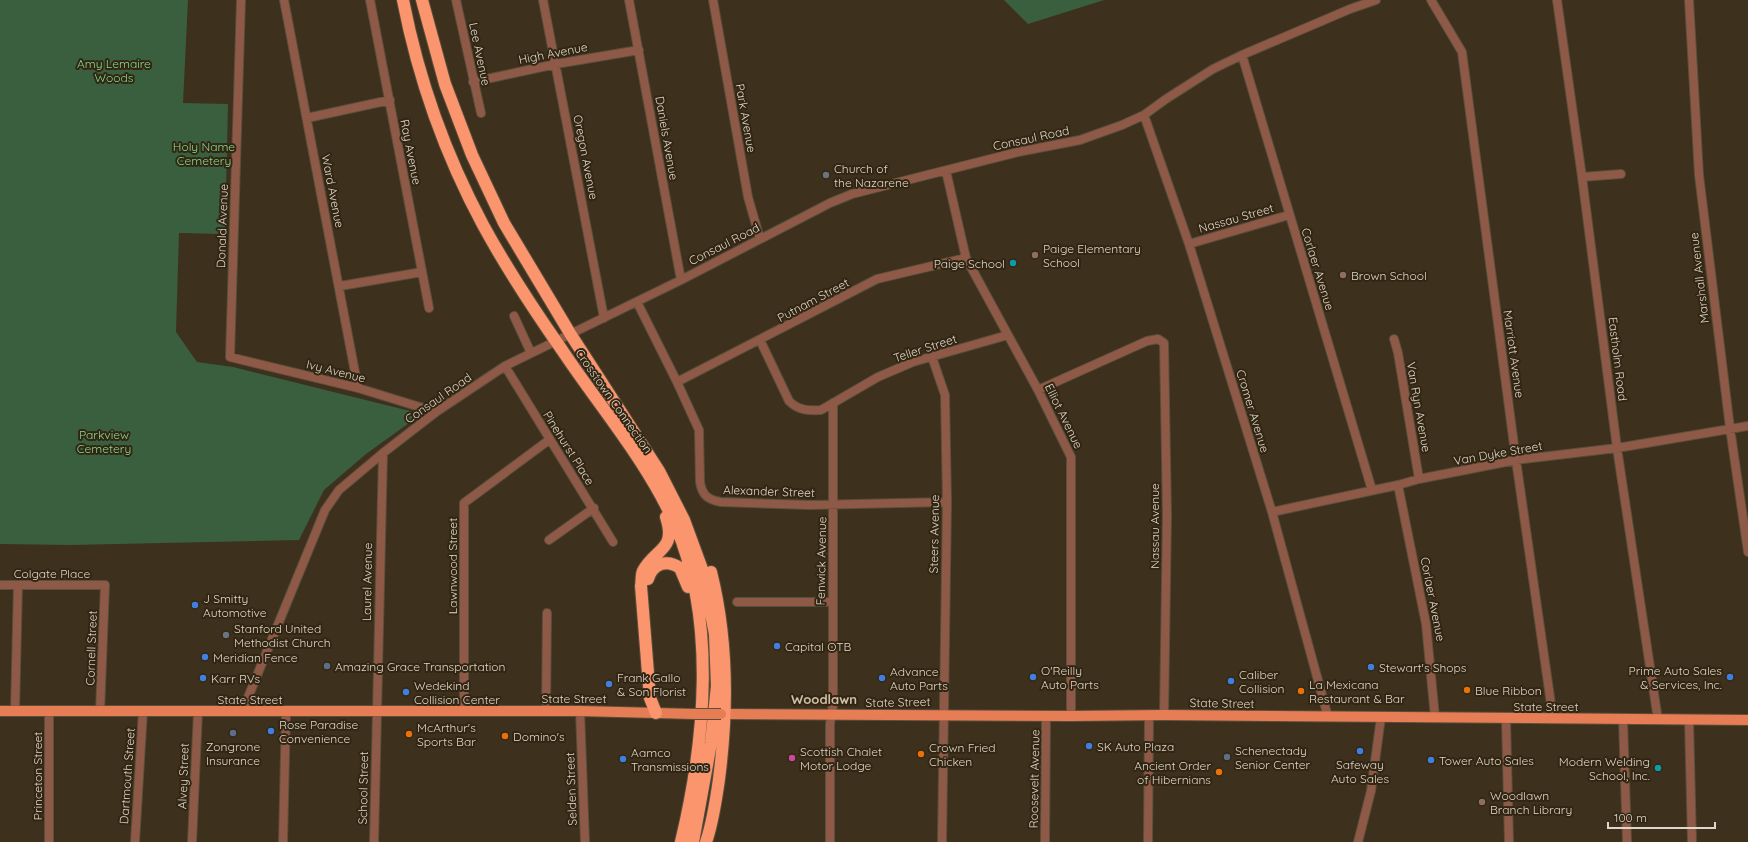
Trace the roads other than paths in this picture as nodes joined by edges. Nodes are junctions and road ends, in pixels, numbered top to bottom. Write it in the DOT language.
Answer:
graph roads {
  1 [pos="241,0"];
  2 [pos="284,0"];
  3 [pos="370,0"];
  4 [pos="403,0"];
  5 [pos="422,0"];
  6 [pos="456,0"];
  7 [pos="544,0"];
  8 [pos="629,0"];
  9 [pos="713,0"];
  10 [pos="1376,0"];
  11 [pos="1431,0"];
  12 [pos="1557,0"];
  13 [pos="1688,0"];
  14 [pos="639,50"];
  15 [pos="1242,55"];
  16 [pos="556,64"];
  17 [pos="473,82"];
  18 [pos="390,100"];
  19 [pos="481,113"];
  20 [pos="1144,115"];
  21 [pos="307,118"];
  22 [pos="946,171"];
  23 [pos="1622,174"];
  24 [pos="1582,177"];
  25 [pos="1289,215"];
  26 [pos="760,239"];
  27 [pos="1190,244"];
  28 [pos="966,258"];
  29 [pos="422,272"];
  30 [pos="681,280"];
  31 [pos="340,286"];
  32 [pos="637,302"];
  33 [pos="428,308"];
  34 [pos="514,316"];
  35 [pos="604,318"];
  36 [pos="571,335"];
  37 [pos="1008,335"];
  38 [pos="1394,339"];
  39 [pos="760,340"];
  40 [pos="556,342"];
  41 [pos="531,352"];
  42 [pos="230,357"];
  43 [pos="932,357"];
  44 [pos="505,366"];
  45 [pos="677,382"];
  46 [pos="358,388"];
  47 [pos="1038,390"];
  48 [pos="833,403"];
  49 [pos="436,412"];
  50 [pos="1748,426"];
  51 [pos="1730,428"];
  52 [pos="549,440"];
  53 [pos="1617,448"];
  54 [pos="382,453"];
  55 [pos="1516,460"];
  56 [pos="659,471"];
  57 [pos="1419,479"];
  58 [pos="653,482"];
  59 [pos="1398,485"];
  60 [pos="1372,490"];
  61 [pos="947,502"];
  62 [pos="834,504"];
  63 [pos="594,508"];
  64 [pos="1272,512"];
  65 [pos="549,540"];
  66 [pos="613,542"];
  67 [pos="1748,552"];
  68 [pos="0,585"];
  69 [pos="18,585"];
  70 [pos="105,585"];
  71 [pos="737,602"];
  72 [pos="833,602"];
  73 [pos="697,608"];
  74 [pos="547,613"];
  75 [pos="48,710"];
  76 [pos="0,711"];
  77 [pos="15,711"];
  78 [pos="376,711"];
  79 [pos="464,711"];
  80 [pos="546,711"];
  81 [pos="580,711"];
  82 [pos="100,712"];
  83 [pos="143,712"];
  84 [pos="198,712"];
  85 [pos="242,712"];
  86 [pos="286,712"];
  87 [pos="656,713"];
  88 [pos="723,714"];
  89 [pos="943,714"];
  90 [pos="831,715"];
  91 [pos="1149,715"];
  92 [pos="1164,715"];
  93 [pos="1046,716"];
  94 [pos="1071,716"];
  95 [pos="1328,717"];
  96 [pos="1381,717"];
  97 [pos="1435,717"];
  98 [pos="1553,718"];
  99 [pos="1506,719"];
  100 [pos="1623,720"];
  101 [pos="1658,720"];
  102 [pos="1689,720"];
  103 [pos="1748,720"];
  104 [pos="49,842"];
  105 [pos="135,842"];
  106 [pos="192,842"];
  107 [pos="284,842"];
  108 [pos="374,842"];
  109 [pos="586,842"];
  110 [pos="681,842"];
  111 [pos="693,842"];
  112 [pos="706,842"];
  113 [pos="830,842"];
  114 [pos="942,842"];
  115 [pos="1045,842"];
  116 [pos="1148,842"];
  117 [pos="1358,842"];
  118 [pos="1509,842"];
  119 [pos="1627,842"];
  120 [pos="1692,842"];
  1 -- 42 [label="street, Donald Avenue"];
  2 -- 21 [label="street, Ward Avenue"];
  3 -- 18 [label="street, Ray Avenue"];
  4 -- 40 [label="highway, Crosstown Connection"];
  5 -- 36 [label="highway, Crosstown Connection"];
  6 -- 17 [label="street, Lee Avenue"];
  7 -- 16 [label="street, Oregon Avenue"];
  8 -- 14 [label="street, Daniels Avenue"];
  9 -- 26 [label="street, Park Avenue"];
  10 -- 15 [label="street, Consaul Road"];
  11 -- 55 [label="street, Marriott Avenue"];
  12 -- 24 [label="street, Eastholm Road"];
  13 -- 51 [label="street, Marshall Avenue"];
  14 -- 16 [label="street, High Avenue"];
  14 -- 30 [label="street, Daniels Avenue"];
  15 -- 20 [label="street, Consaul Road"];
  15 -- 25 [label="street, Corlaer Avenue"];
  16 -- 17 [label="street, High Avenue"];
  16 -- 35 [label="street, Oregon Avenue"];
  17 -- 19 [label="street, Lee Avenue"];
  18 -- 21 [label="street"];
  18 -- 29 [label="street, Ray Avenue"];
  20 -- 22 [label="street, Consaul Road"];
  20 -- 27 [label="street, Cromer Avenue"];
  21 -- 31 [label="street, Ward Avenue"];
  22 -- 26 [label="street, Consaul Road"];
  22 -- 28 [label="street, Elliot Avenue"];
  23 -- 24 [label="street"];
  24 -- 53 [label="street, Eastholm Road"];
  25 -- 27 [label="street, Nassau Street"];
  25 -- 60 [label="street, Corlaer Avenue"];
  26 -- 30 [label="street, Consaul Road"];
  27 -- 64 [label="street, Cromer Avenue"];
  28 -- 37 [label="street, Elliot Avenue"];
  28 -- 39 [label="street, Putnam Street"];
  29 -- 31 [label="street"];
  29 -- 33 [label="street, Ray Avenue"];
  30 -- 32 [label="street, Consaul Road"];
  31 -- 46 [label="street, Ward Avenue"];
  32 -- 35 [label="street, Consaul Road"];
  32 -- 45 [label="street, Alexander Street"];
  34 -- 41 [label="street"];
  35 -- 36 [label="street, Consaul Road"];
  36 -- 40 [label="street, Consaul Road"];
  36 -- 56 [label="highway, Crosstown Connection"];
  37 -- 43 [label="street, Teller Street"];
  37 -- 47 [label="street, Elliot Avenue"];
  38 -- 57 [label="street, Van Ryn Avenue"];
  39 -- 45 [label="street, Putnam Street"];
  39 -- 48 [label="street"];
  40 -- 41 [label="street, Consaul Road"];
  40 -- 58 [label="highway, Crosstown Connection"];
  41 -- 44 [label="street, Consaul Road"];
  42 -- 46 [label="street, Ivy Avenue"];
  43 -- 48 [label="street, Teller Street"];
  43 -- 61 [label="street, Steers Avenue"];
  44 -- 49 [label="street, Consaul Road"];
  44 -- 52 [label="street, Pinehurst Place"];
  45 -- 62 [label="street, Alexander Street"];
  46 -- 49 [label="street, Ivy Avenue"];
  47 -- 92 [label="street, Nassau Avenue"];
  47 -- 94 [label="street, Elliot Avenue"];
  48 -- 62 [label="street, Fenwick Avenue"];
  49 -- 54 [label="street, Consaul Road"];
  50 -- 51 [label="street, Van Dyke Street"];
  51 -- 53 [label="street, Van Dyke Street"];
  51 -- 67 [label="street, Marshall Avenue"];
  52 -- 63 [label="street, Pinehurst Place"];
  52 -- 79 [label="street, Lawnwood Street"];
  53 -- 55 [label="street, Van Dyke Street"];
  53 -- 101 [label="street, Eastholm Road"];
  54 -- 78 [label="street, Laurel Avenue"];
  54 -- 85 [label="street, Consaul Road"];
  55 -- 57 [label="street, Van Dyke Street"];
  55 -- 98 [label="street, Marriott Avenue"];
  56 -- 88 [label="highway"];
  56 -- 111 [label="highway, Crosstown Connection"];
  57 -- 59 [label="street, Van Dyke Street"];
  58 -- 73 [label="highway, Crosstown Connection"];
  58 -- 87 [label="highway"];
  59 -- 60 [label="street, Van Dyke Street"];
  59 -- 97 [label="street, Corlaer Avenue"];
  60 -- 64 [label="street, Van Dyke Street"];
  61 -- 62 [label="street, Alexander Street"];
  61 -- 89 [label="street, Steers Avenue"];
  62 -- 72 [label="street, Fenwick Avenue"];
  63 -- 65 [label="street"];
  63 -- 66 [label="street, Pinehurst Place"];
  64 -- 95 [label="street, Cromer Avenue"];
  68 -- 69 [label="street, Colgate Place"];
  69 -- 70 [label="street, Colgate Place"];
  69 -- 77 [label="street"];
  70 -- 82 [label="street, Cornell Street"];
  71 -- 72 [label="street"];
  72 -- 90 [label="street, Fenwick Avenue"];
  73 -- 87 [label="highway"];
  73 -- 110 [label="highway, Crosstown Connection"];
  74 -- 80 [label="street"];
  75 -- 77 [label="main road, State Street"];
  75 -- 82 [label="main road, State Street"];
  75 -- 104 [label="street, Princeton Street"];
  76 -- 77 [label="main road, State Street"];
  78 -- 79 [label="main road, State Street"];
  78 -- 86 [label="main road, State Street"];
  78 -- 108 [label="street, School Street"];
  79 -- 80 [label="main road, State Street"];
  80 -- 81 [label="main road, State Street"];
  81 -- 87 [label="main road, State Street"];
  81 -- 109 [label="street, Selden Street"];
  82 -- 83 [label="main road, State Street"];
  83 -- 84 [label="main road, State Street"];
  83 -- 105 [label="street, Dartmouth Street"];
  84 -- 85 [label="main road, State Street"];
  84 -- 106 [label="street, Alvey Street"];
  85 -- 86 [label="main road, State Street"];
  86 -- 107 [label="street"];
  87 -- 88 [label="main road, State Street, bridge"];
  88 -- 90 [label="main road, State Street"];
  88 -- 112 [label="highway"];
  89 -- 90 [label="main road, State Street"];
  89 -- 93 [label="main road, State Street"];
  89 -- 114 [label="street, Steers Avenue"];
  90 -- 113 [label="street, Fenwick Avenue"];
  91 -- 92 [label="main road, State Street"];
  91 -- 94 [label="main road, State Street"];
  91 -- 116 [label="street"];
  92 -- 95 [label="main road, State Street"];
  93 -- 94 [label="main road, State Street"];
  93 -- 115 [label="street, Roosevelt Avenue"];
  95 -- 96 [label="main road, State Street"];
  96 -- 97 [label="main road, State Street"];
  96 -- 117 [label="street"];
  97 -- 99 [label="main road, State Street"];
  98 -- 99 [label="main road, State Street"];
  98 -- 100 [label="main road, State Street"];
  99 -- 118 [label="street"];
  100 -- 101 [label="main road, State Street"];
  100 -- 119 [label="street"];
  101 -- 102 [label="main road, State Street"];
  102 -- 103 [label="main road, State Street"];
  102 -- 120 [label="street"];
}
